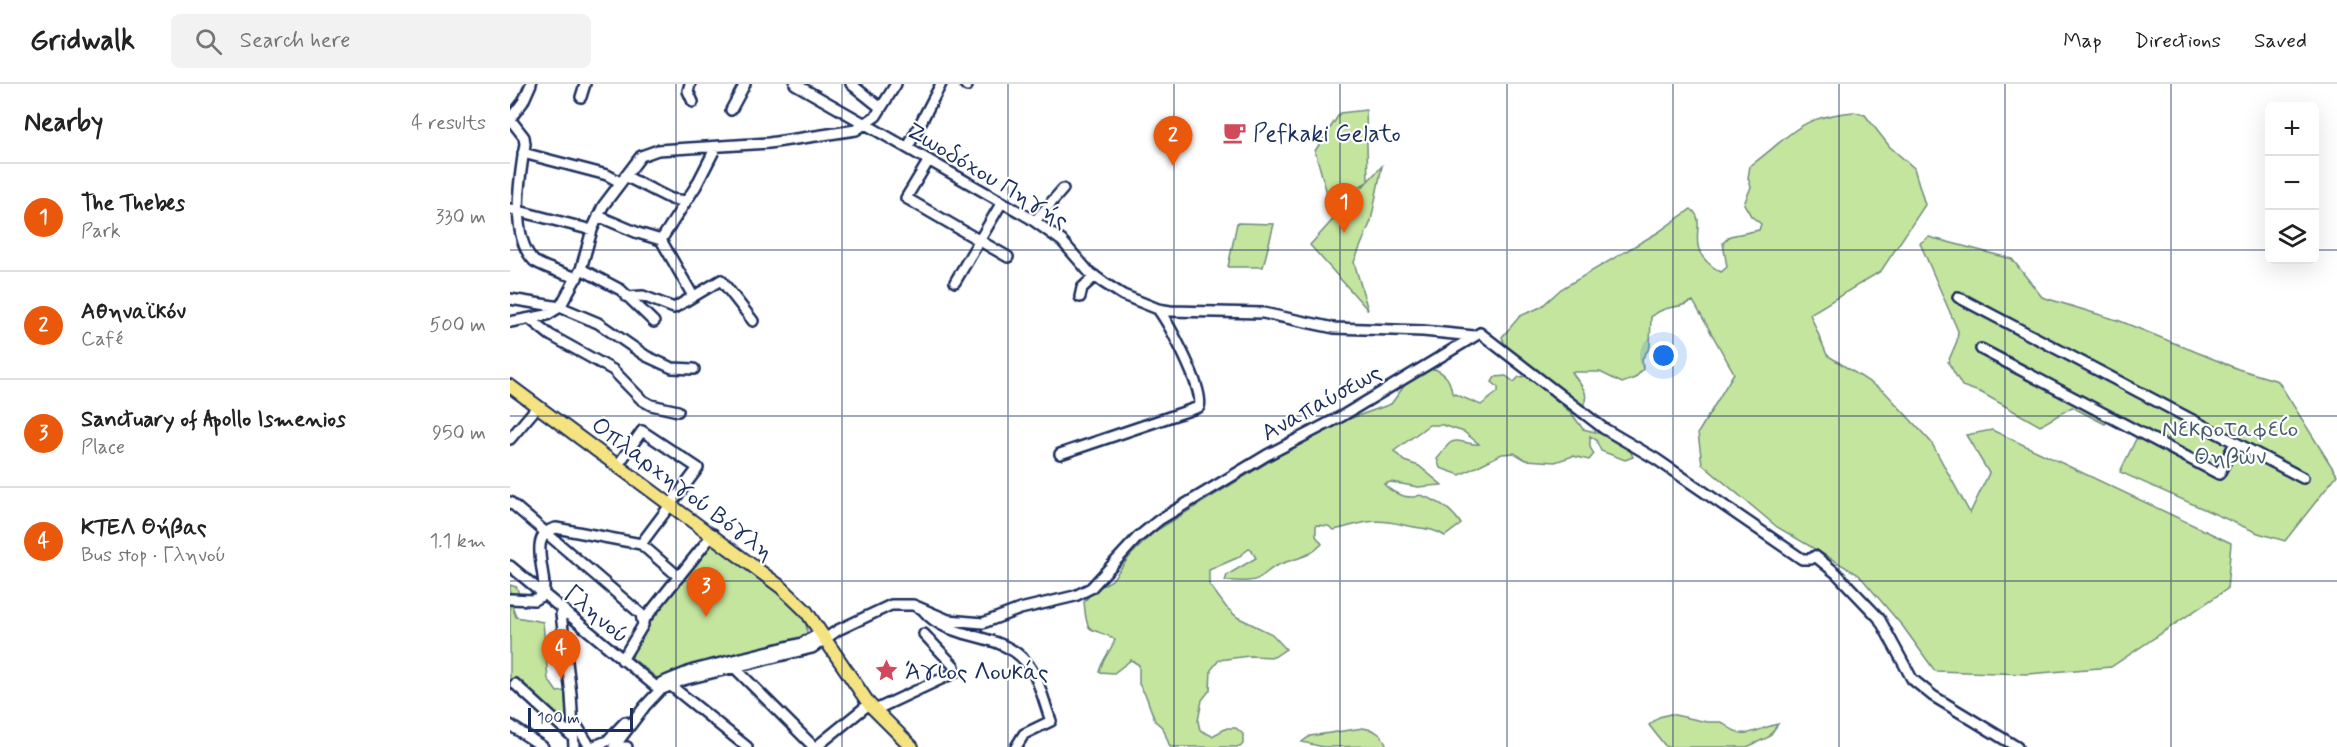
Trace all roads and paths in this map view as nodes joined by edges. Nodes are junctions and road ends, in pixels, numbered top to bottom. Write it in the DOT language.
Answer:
graph roads {
  1 [pos="531,84"];
  2 [pos="585,84"];
  3 [pos="690,84"];
  4 [pos="745,84"];
  5 [pos="795,84"];
  6 [pos="850,84"];
  7 [pos="896,84"];
  8 [pos="941,84"];
  9 [pos="581,97"];
  10 [pos="693,102"];
  11 [pos="881,108"];
  12 [pos="731,110"];
  13 [pos="510,119"];
  14 [pos="867,124"];
  15 [pos="716,147"];
  16 [pos="908,147"];
  17 [pos="524,153"];
  18 [pos="929,160"];
  19 [pos="622,179"];
  20 [pos="1063,189"];
  21 [pos="686,201"];
  22 [pos="1002,202"];
  23 [pos="511,209"];
  24 [pos="598,216"];
  25 [pos="1035,222"];
  26 [pos="592,230"];
  27 [pos="661,240"];
  28 [pos="979,242"];
  29 [pos="1008,257"];
  30 [pos="579,274"];
  31 [pos="1095,276"];
  32 [pos="955,282"];
  33 [pos="693,296"];
  34 [pos="627,297"];
  35 [pos="1080,297"];
  36 [pos="1958,297"];
  37 [pos="510,299"];
  38 [pos="560,307"];
  39 [pos="1158,309"];
  40 [pos="530,319"];
  41 [pos="753,321"];
  42 [pos="510,322"];
  43 [pos="654,322"];
  44 [pos="1449,334"];
  45 [pos="1474,336"];
  46 [pos="1981,349"];
  47 [pos="1450,351"];
  48 [pos="694,369"];
  49 [pos="510,386"];
  50 [pos="538,406"];
  51 [pos="678,411"];
  52 [pos="510,439"];
  53 [pos="2235,443"];
  54 [pos="1060,454"];
  55 [pos="618,465"];
  56 [pos="2302,478"];
  57 [pos="510,502"];
  58 [pos="671,503"];
  59 [pos="546,532"];
  60 [pos="713,534"];
  61 [pos="641,544"];
  62 [pos="510,566"];
  63 [pos="679,577"];
  64 [pos="543,595"];
  65 [pos="510,599"];
  66 [pos="922,609"];
  67 [pos="564,610"];
  68 [pos="644,620"];
  69 [pos="924,634"];
  70 [pos="823,637"];
  71 [pos="622,660"];
  72 [pos="730,666"];
  73 [pos="515,684"];
  74 [pos="670,685"];
  75 [pos="658,688"];
  76 [pos="872,707"];
  77 [pos="573,720"];
  78 [pos="510,725"];
  79 [pos="574,744"];
  80 [pos="594,746"];
  81 [pos="543,747"];
  82 [pos="614,747"];
  83 [pos="747,747"];
  84 [pos="815,747"];
  85 [pos="912,747"];
  86 [pos="1016,747"];
  87 [pos="2018,747"];
  1 -- 13 [label="street"];
  2 -- 9 [label="street"];
  3 -- 10 [label="street"];
  4 -- 12 [label="street"];
  5 -- 14 [label="street, Ζωοδόχου Πηγής"];
  6 -- 11 [label="street"];
  7 -- 11 [label="street"];
  8 -- 16 [label="street"];
  11 -- 14 [label="street"];
  13 -- 17 [label="street"];
  14 -- 15 [label="street"];
  14 -- 16 [label="street, Ζωοδόχου Πηγής"];
  15 -- 19 [label="street"];
  15 -- 21 [label="street"];
  16 -- 18 [label="street, Ζωοδόχου Πηγής"];
  17 -- 19 [label="street"];
  17 -- 23 [label="street"];
  18 -- 22 [label="street, Ζωοδόχου Πηγής"];
  18 -- 28 [label="street"];
  19 -- 21 [label="street"];
  19 -- 24 [label="street"];
  20 -- 25 [label="street"];
  21 -- 27 [label="street"];
  22 -- 25 [label="street, Ζωοδόχου Πηγής"];
  22 -- 28 [label="street"];
  23 -- 26 [label="street"];
  23 -- 30 [label="street"];
  24 -- 26 [label="street"];
  24 -- 27 [label="street"];
  25 -- 31 [label="street, Ζωοδόχου Πηγής"];
  26 -- 30 [label="street"];
  27 -- 33 [label="street"];
  28 -- 29 [label="street"];
  28 -- 32 [label="street"];
  30 -- 34 [label="street"];
  30 -- 38 [label="street"];
  31 -- 35 [label="street"];
  31 -- 39 [label="street, Ζωοδόχου Πηγής"];
  33 -- 34 [label="street"];
  33 -- 41 [label="street"];
  34 -- 43 [label="street"];
  36 -- 53 [label="street"];
  37 -- 38 [label="street"];
  38 -- 40 [label="street"];
  38 -- 48 [label="street"];
  39 -- 44 [label="street, Ζωοδόχου Πηγής"];
  39 -- 54 [label="street"];
  40 -- 42 [label="street"];
  40 -- 51 [label="street"];
  44 -- 45 [label="street, Ζωοδόχου Πηγής"];
  44 -- 47 [label="street"];
  45 -- 47 [label="street, Αναπαύσεως"];
  45 -- 87 [label="street"];
  46 -- 53 [label="street"];
  47 -- 66 [label="street, Αναπαύσεως"];
  49 -- 50 [label="main road, Οπλαρχηγού Βόγλη"];
  50 -- 52 [label="street"];
  50 -- 55 [label="main road, Οπλαρχηγού Βόγλη"];
  53 -- 56 [label="street"];
  55 -- 58 [label="main road, Οπλαρχηγού Βόγλη"];
  55 -- 58 [label="street"];
  57 -- 59 [label="street"];
  58 -- 60 [label="main road, Οπλαρχηγού Βόγλη"];
  58 -- 61 [label="street"];
  59 -- 61 [label="street"];
  59 -- 64 [label="street"];
  59 -- 68 [label="street"];
  60 -- 63 [label="street"];
  60 -- 70 [label="main road, Οπλαρχηγού Βόγλη"];
  61 -- 63 [label="street"];
  62 -- 64 [label="street, Γληνού"];
  63 -- 68 [label="street"];
  64 -- 65 [label="street"];
  64 -- 67 [label="street, Γληνού"];
  66 -- 70 [label="street, Αναπαύσεως"];
  66 -- 86 [label="street"];
  67 -- 71 [label="street, Γληνού"];
  67 -- 77 [label="street"];
  68 -- 71 [label="street"];
  69 -- 76 [label="street"];
  70 -- 72 [label="street, Αναπαύσεως"];
  70 -- 76 [label="main road, Οπλαρχηγού Βόγλη"];
  71 -- 75 [label="street, Γληνού"];
  72 -- 74 [label="street"];
  72 -- 75 [label="street"];
  72 -- 84 [label="street"];
  73 -- 79 [label="street"];
  74 -- 75 [label="street"];
  74 -- 83 [label="street"];
  75 -- 80 [label="street"];
  75 -- 82 [label="street"];
  76 -- 84 [label="street"];
  76 -- 85 [label="main road, Οπλαρχηγού Βόγλη"];
  77 -- 79 [label="street"];
  77 -- 80 [label="street"];
  78 -- 81 [label="street"];
  79 -- 80 [label="street"];
}
